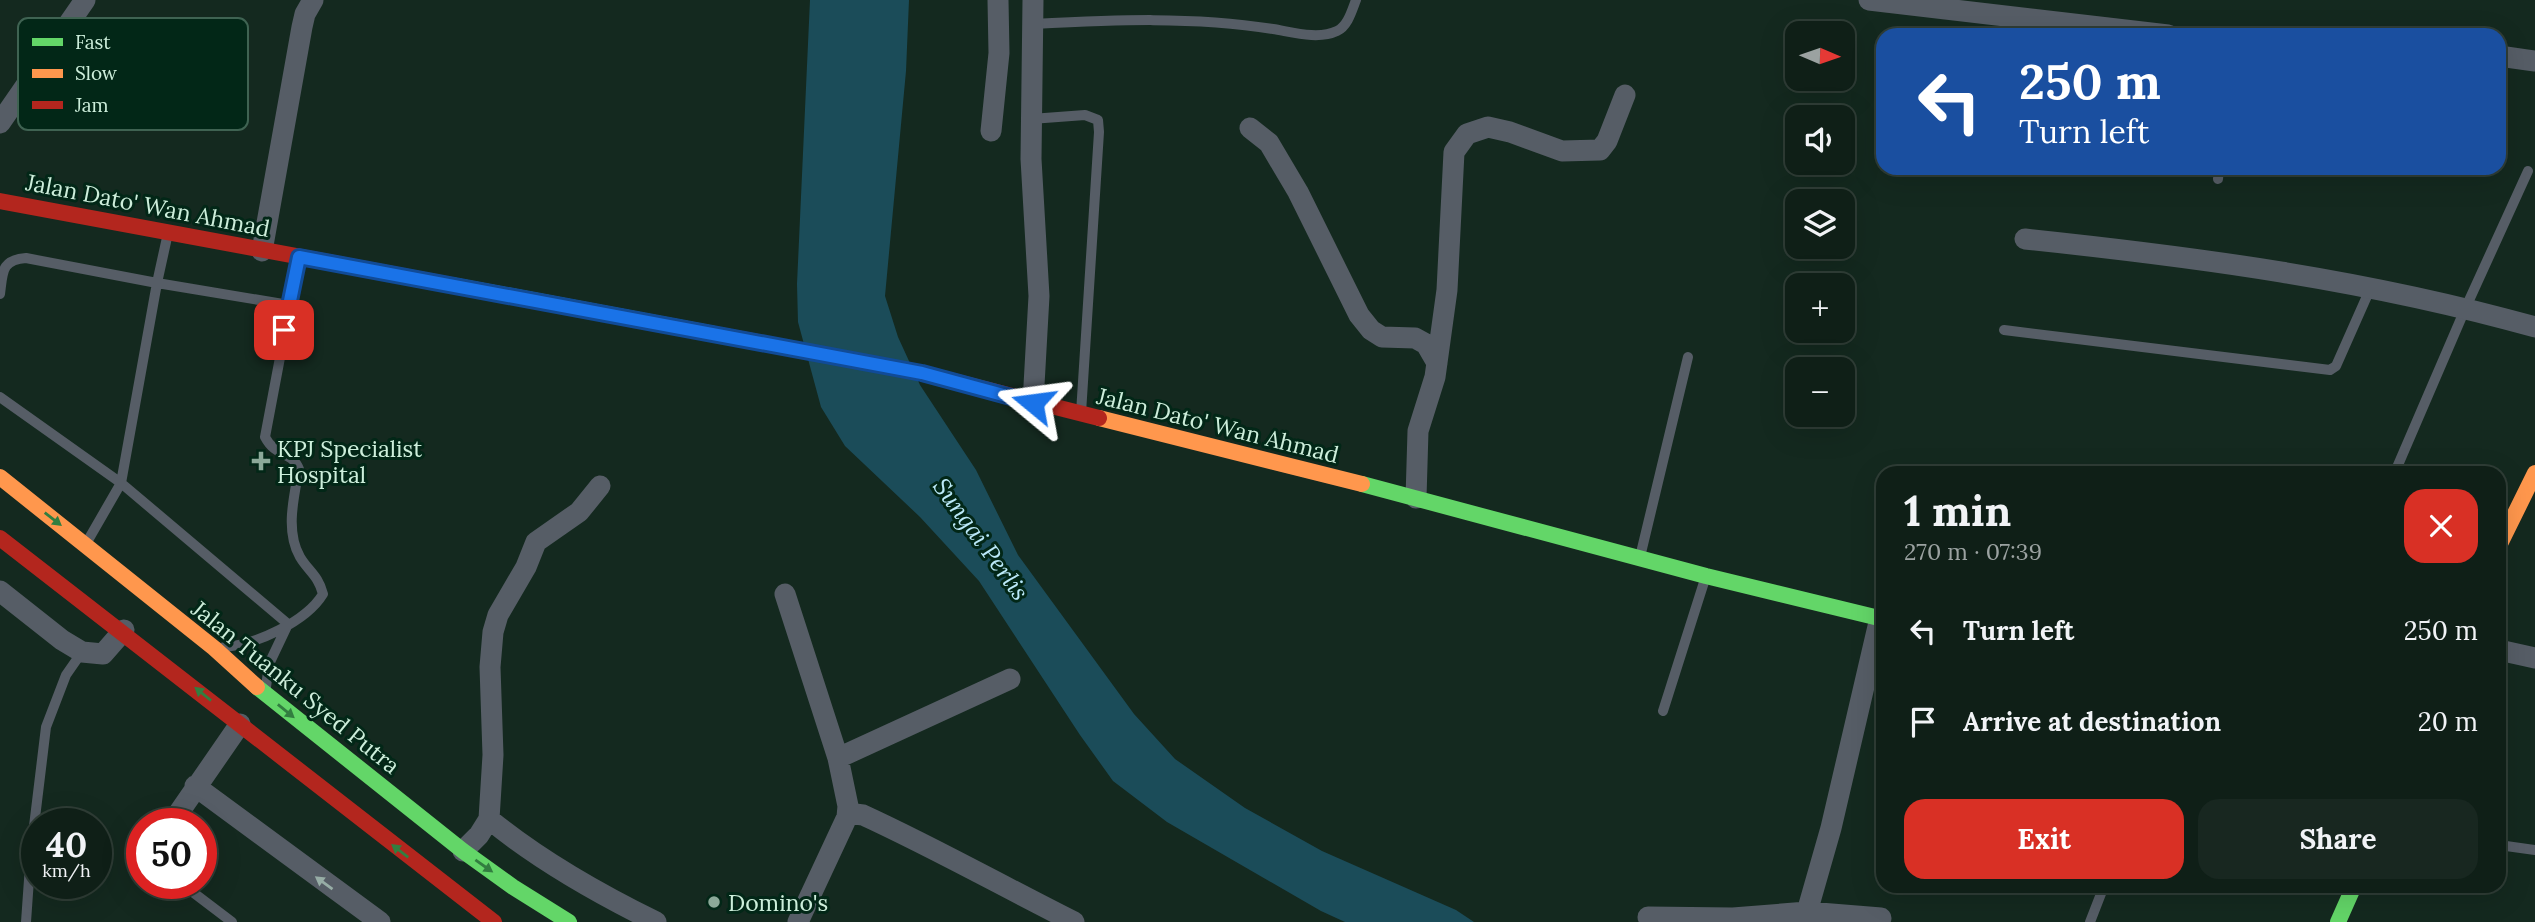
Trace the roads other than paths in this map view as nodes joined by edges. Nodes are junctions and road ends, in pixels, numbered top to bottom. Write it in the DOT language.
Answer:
graph roads {
  1 [pos="85,0"];
  2 [pos="313,0"];
  3 [pos="998,0"];
  4 [pos="1033,0"];
  5 [pos="1356,0"];
  6 [pos="1869,0"];
  7 [pos="73,18"];
  8 [pos="1032,23"];
  9 [pos="2108,28"];
  10 [pos="2506,57"];
  11 [pos="2535,61"];
  12 [pos="1625,95"];
  13 [pos="18,97"];
  14 [pos="1031,119"];
  15 [pos="0,123"];
  16 [pos="1250,128"];
  17 [pos="991,131"];
  18 [pos="2528,171"];
  19 [pos="0,201"];
  20 [pos="168,233"];
  21 [pos="2025,239"];
  22 [pos="262,251"];
  23 [pos="299,257"];
  24 [pos="157,284"];
  25 [pos="2371,287"];
  26 [pos="0,294"];
  27 [pos="289,305"];
  28 [pos="2466,307"];
  29 [pos="2535,327"];
  30 [pos="2004,330"];
  31 [pos="1688,357"];
  32 [pos="1437,363"];
  33 [pos="0,397"];
  34 [pos="1033,403"];
  35 [pos="1081,415"];
  36 [pos="2399,466"];
  37 [pos="2535,473"];
  38 [pos="0,477"];
  39 [pos="121,483"];
  40 [pos="600,486"];
  41 [pos="1416,498"];
  42 [pos="2528,501"];
  43 [pos="2506,535"];
  44 [pos="0,538"];
  45 [pos="86,545"];
  46 [pos="1640,556"];
  47 [pos="1706,576"];
  48 [pos="0,592"];
  49 [pos="785,594"];
  50 [pos="1876,618"];
  51 [pos="288,624"];
  52 [pos="124,631"];
  53 [pos="1876,644"];
  54 [pos="214,648"];
  55 [pos="82,652"];
  56 [pos="2506,652"];
  57 [pos="2535,658"];
  58 [pos="1010,679"];
  59 [pos="265,694"];
  60 [pos="1663,711"];
  61 [pos="240,724"];
  62 [pos="838,758"];
  63 [pos="195,786"];
  64 [pos="181,808"];
  65 [pos="847,817"];
  66 [pos="489,819"];
  67 [pos="2506,846"];
  68 [pos="2535,850"];
  69 [pos="463,851"];
  70 [pos="2101,893"];
  71 [pos="2351,893"];
  72 [pos="202,899"];
  73 [pos="1807,912"];
  74 [pos="1648,917"];
  75 [pos="1881,918"];
  76 [pos="26,922"];
  77 [pos="232,922"];
  78 [pos="380,922"];
  79 [pos="494,922"];
  80 [pos="569,922"];
  81 [pos="656,922"];
  82 [pos="798,922"];
  83 [pos="1074,922"];
  84 [pos="2090,922"];
  85 [pos="2339,922"];
  1 -- 7 [label="street"];
  2 -- 22 [label="street"];
  3 -- 17 [label="street"];
  4 -- 8 [label="street"];
  5 -- 8 [label="lane"];
  6 -- 9 [label="street"];
  8 -- 14 [label="street"];
  10 -- 11 [label="street"];
  12 -- 32 [label="street"];
  13 -- 15 [label="street"];
  14 -- 34 [label="street"];
  14 -- 35 [label="lane"];
  16 -- 32 [label="street"];
  18 -- 28 [label="lane"];
  19 -- 20 [label="main road, Jalan Dato' Wan Ahmad"];
  20 -- 22 [label="main road, Jalan Dato' Wan Ahmad"];
  20 -- 24 [label="lane"];
  21 -- 25 [label="street"];
  22 -- 23 [label="main road, Jalan Dato' Wan Ahmad"];
  23 -- 27 [label="lane"];
  23 -- 34 [label="main road, Jalan Dato' Wan Ahmad"];
  24 -- 26 [label="lane"];
  24 -- 27 [label="lane"];
  24 -- 39 [label="lane"];
  25 -- 28 [label="street"];
  25 -- 30 [label="lane"];
  27 -- 51 [label="lane"];
  28 -- 29 [label="street"];
  28 -- 36 [label="lane"];
  31 -- 46 [label="lane"];
  32 -- 41 [label="street"];
  33 -- 39 [label="lane"];
  34 -- 35 [label="main road, Jalan Dato' Wan Ahmad"];
  35 -- 41 [label="main road, Jalan Dato' Wan Ahmad"];
  37 -- 42 [label="main road"];
  38 -- 45 [label="main road, Jalan Tuanku Syed Putra, one-way"];
  39 -- 45 [label="lane"];
  39 -- 51 [label="lane"];
  40 -- 66 [label="street"];
  41 -- 46 [label="main road, Jalan Dato' Wan Ahmad"];
  42 -- 43 [label="main road"];
  44 -- 52 [label="main road"];
  45 -- 54 [label="main road, Jalan Tuanku Syed Putra"];
  46 -- 47 [label="main road, Jalan Dato' Wan Ahmad"];
  47 -- 50 [label="main road, Jalan Dato' Wan Ahmad"];
  47 -- 60 [label="lane"];
  48 -- 55 [label="street"];
  49 -- 62 [label="street"];
  51 -- 54 [label="lane"];
  51 -- 59 [label="lane"];
  52 -- 55 [label="street"];
  61 -- 52 [label="main road, one-way"];
  53 -- 73 [label="street"];
  54 -- 59 [label="main road, Jalan Tuanku Syed Putra"];
  55 -- 76 [label="lane"];
  56 -- 57 [label="street"];
  58 -- 62 [label="street"];
  59 -- 69 [label="main road, Jalan Tuanku Syed Putra, one-way"];
  61 -- 63 [label="street"];
  79 -- 61 [label="main road, one-way"];
  62 -- 65 [label="street"];
  63 -- 64 [label="street"];
  78 -- 63 [label="street, one-way"];
  65 -- 82 [label="street"];
  65 -- 83 [label="street"];
  66 -- 69 [label="street"];
  66 -- 81 [label="street"];
  67 -- 68 [label="lane"];
  69 -- 80 [label="main road, Jalan Tuanku Syed Putra, one-way"];
  70 -- 84 [label="lane"];
  71 -- 85 [label="main road"];
  72 -- 77 [label="lane"];
  73 -- 74 [label="street"];
  73 -- 75 [label="street"];
}
